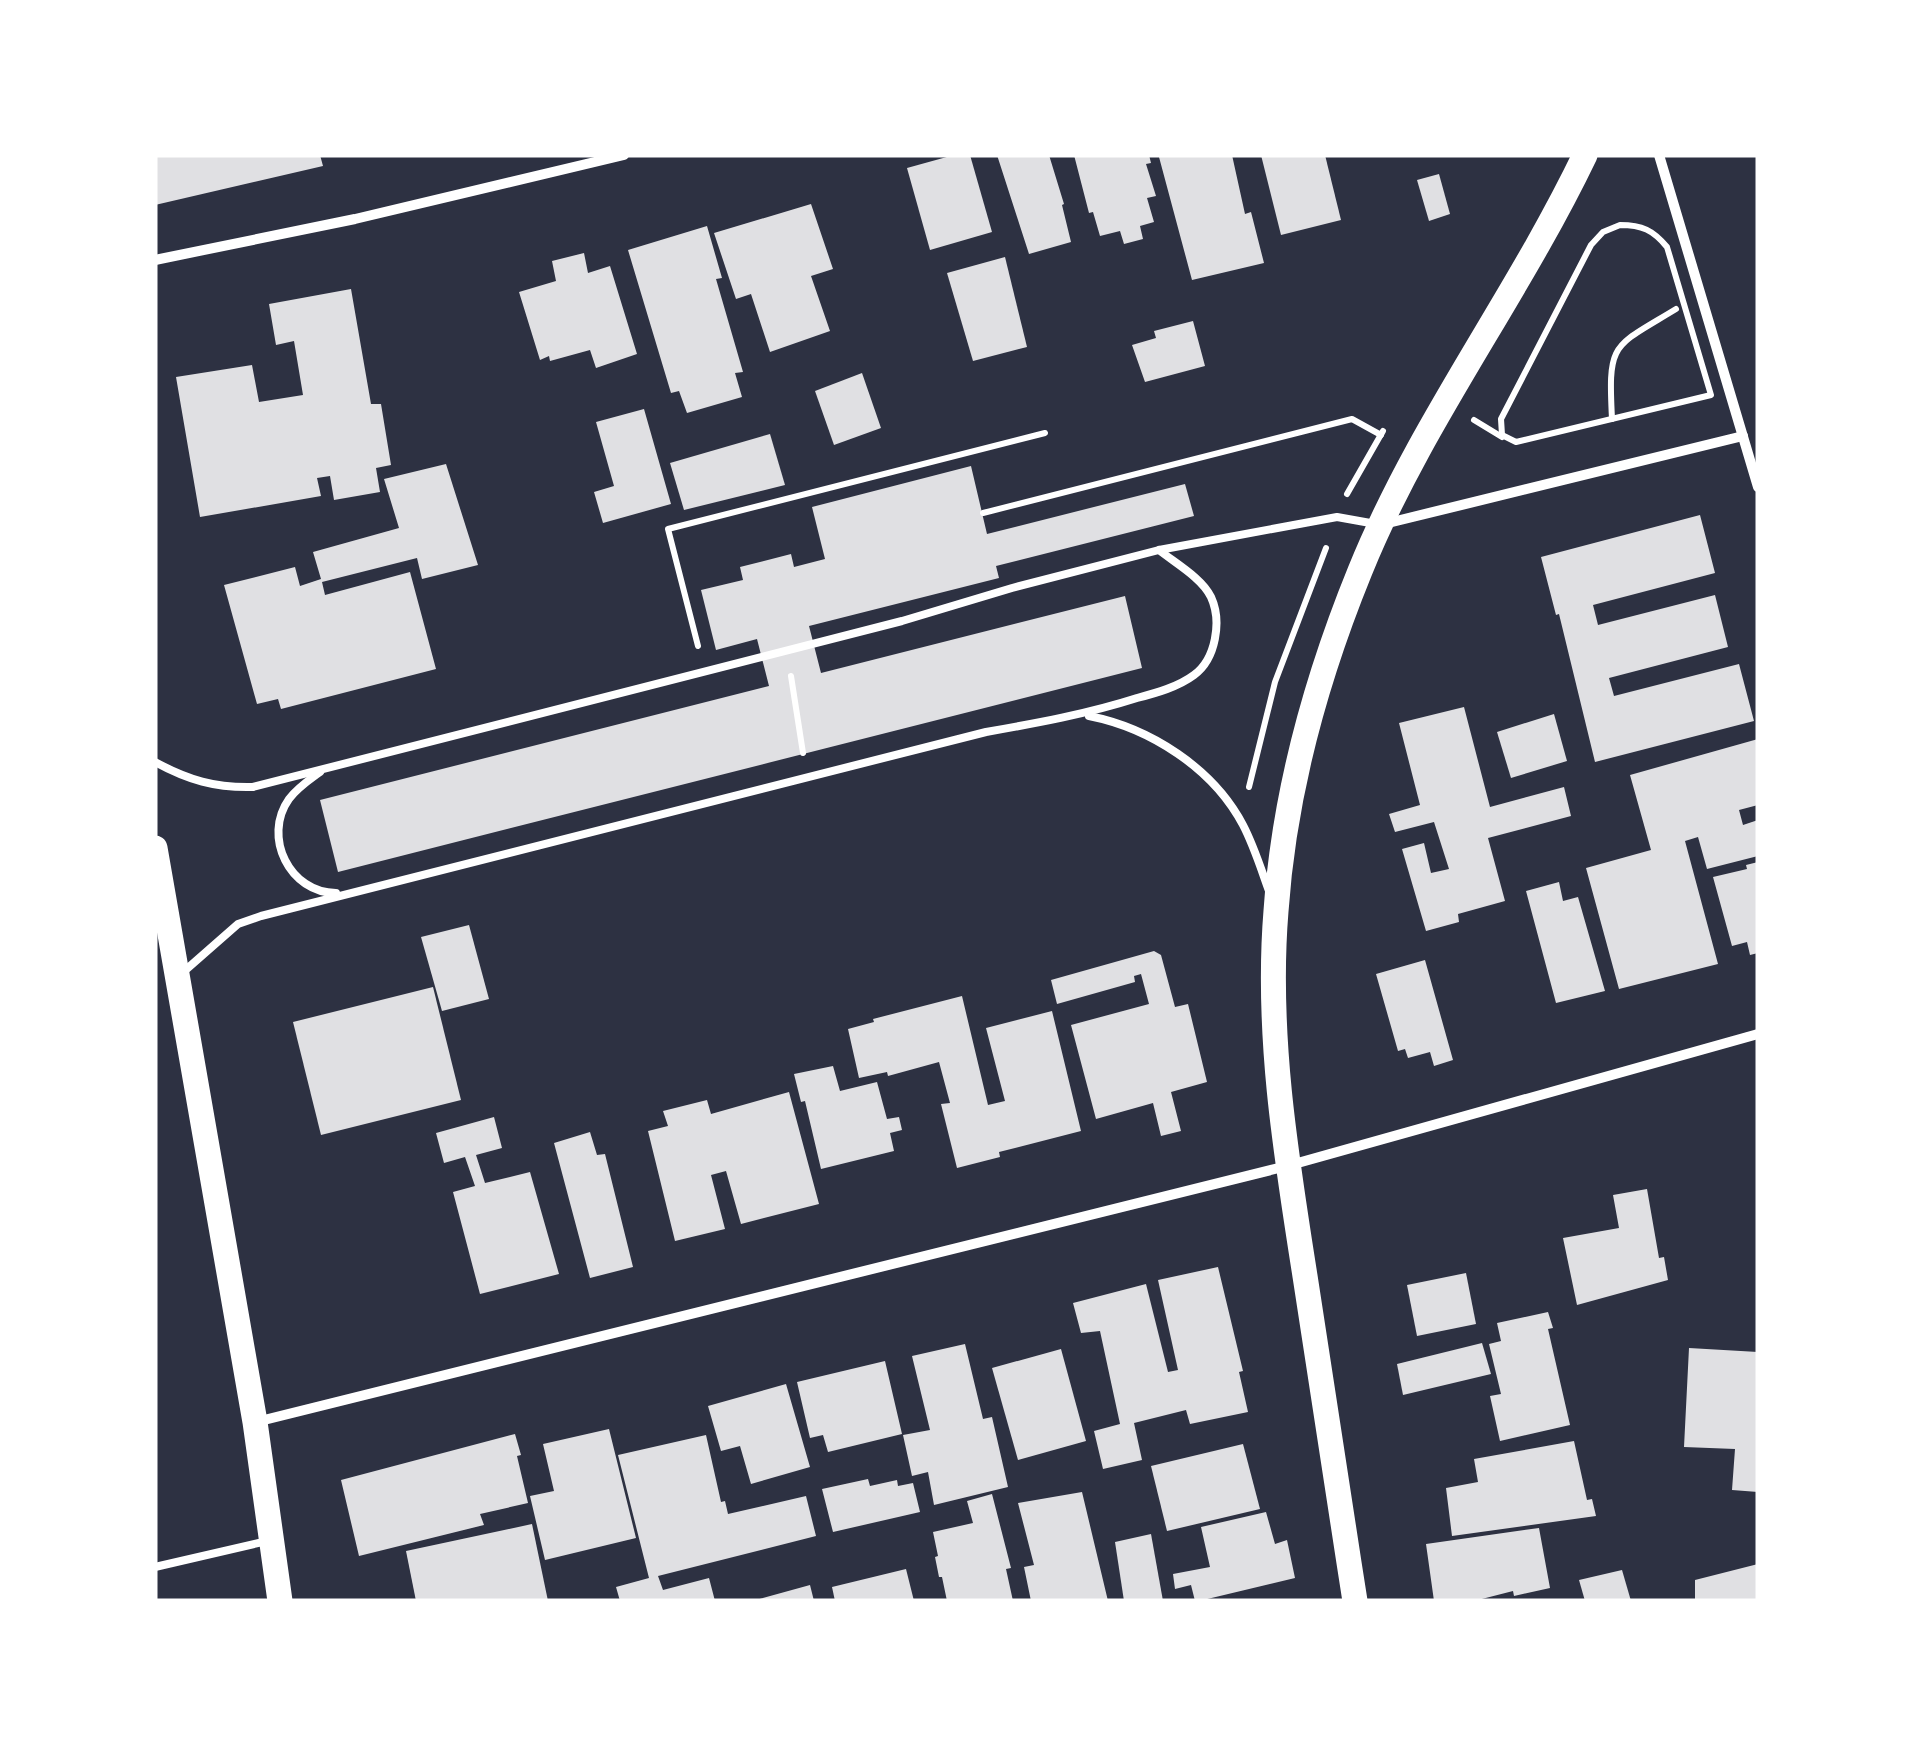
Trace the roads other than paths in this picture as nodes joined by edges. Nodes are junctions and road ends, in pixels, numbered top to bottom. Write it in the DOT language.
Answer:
graph roads {
  1 [pos="624,155"];
  2 [pos="1586,155"];
  3 [pos="1659,155"];
  4 [pos="155,260"];
  5 [pos="1742,436"];
  6 [pos="1758,487"];
  7 [pos="1382,524"];
  8 [pos="1160,550"];
  9 [pos="1084,715"];
  10 [pos="155,762"];
  11 [pos="323,769"];
  12 [pos="155,848"];
  13 [pos="352,893"];
  14 [pos="1276,910"];
  15 [pos="177,977"];
  16 [pos="1758,1034"];
  17 [pos="1288,1166"];
  18 [pos="255,1422"];
  19 [pos="271,1540"];
  20 [pos="155,1567"];
  21 [pos="280,1601"];
  22 [pos="1355,1601"];
  1 -- 4 [label="street"];
  2 -- 7 [label="main road"];
  3 -- 5 [label="street"];
  5 -- 6 [label="street"];
  5 -- 7 [label="street"];
  7 -- 8 [label="lane"];
  7 -- 14 [label="main road"];
  8 -- 9 [label="lane"];
  8 -- 11 [label="lane"];
  9 -- 13 [label="lane"];
  9 -- 14 [label="lane"];
  10 -- 11 [label="lane"];
  11 -- 13 [label="lane"];
  12 -- 15 [label="main road"];
  13 -- 15 [label="lane"];
  14 -- 17 [label="main road"];
  15 -- 18 [label="main road"];
  16 -- 17 [label="street"];
  17 -- 18 [label="street"];
  17 -- 22 [label="main road"];
  18 -- 19 [label="main road"];
  19 -- 20 [label="lane"];
  19 -- 21 [label="main road"];
}
